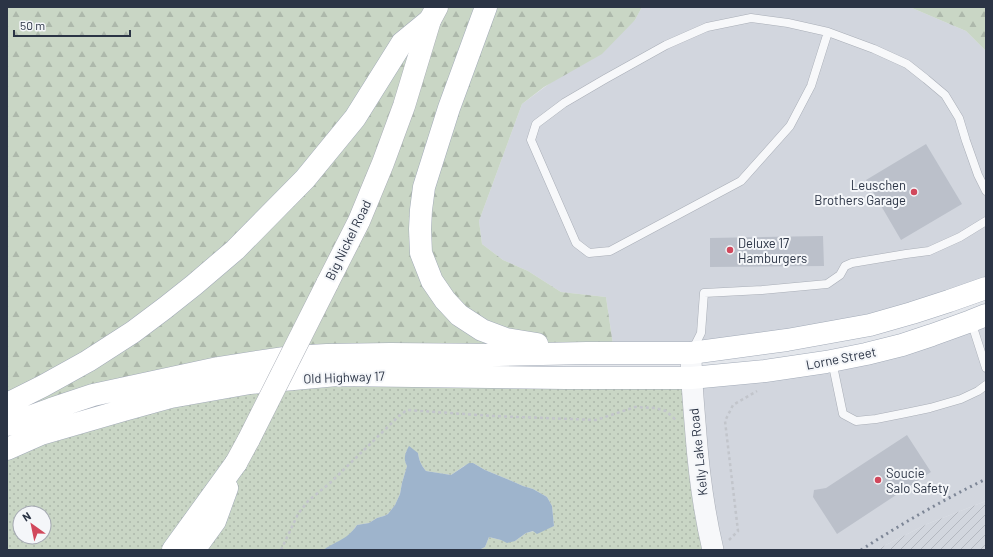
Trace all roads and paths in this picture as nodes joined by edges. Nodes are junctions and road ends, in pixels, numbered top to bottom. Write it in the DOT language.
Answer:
graph roads {
  1 [pos="486,7"];
  2 [pos="433,14"];
  3 [pos="828,32"];
  4 [pos="986,191"];
  5 [pos="986,221"];
  6 [pos="986,288"];
  7 [pos="979,318"];
  8 [pos="691,353"];
  9 [pos="571,354"];
  10 [pos="832,361"];
  11 [pos="986,368"];
  12 [pos="691,378"];
  13 [pos="986,385"];
  14 [pos="763,390"];
  15 [pos="7,404"];
  16 [pos="666,411"];
  17 [pos="7,425"];
  18 [pos="7,449"];
  19 [pos="236,463"];
  20 [pos="721,545"];
  21 [pos="173,550"];
  22 [pos="194,550"];
  23 [pos="281,550"];
  1 -- 9 [label="main road"];
  2 -- 15 [label="main road"];
  2 -- 19 [label="main road, Big Nickel Road, bridge"];
  3 -- 3 [label="lane"];
  3 -- 4 [label="lane"];
  5 -- 8 [label="lane"];
  6 -- 8 [label="main road, Lorne Street"];
  7 -- 10 [label="main road, Lorne Street"];
  7 -- 11 [label="lane"];
  8 -- 9 [label="main road, Old Highway 17"];
  8 -- 12 [label="street, Kelly Lake Road"];
  9 -- 17 [label="main road, Old Highway 17"];
  10 -- 12 [label="main road, Lorne Street"];
  10 -- 13 [label="lane"];
  12 -- 18 [label="main road, Old Highway 17"];
  12 -- 20 [label="street, Kelly Lake Road"];
  14 -- 20 [label="path"];
  16 -- 23 [label="path"];
  19 -- 21 [label="main road"];
  19 -- 22 [label="main road"];
}
